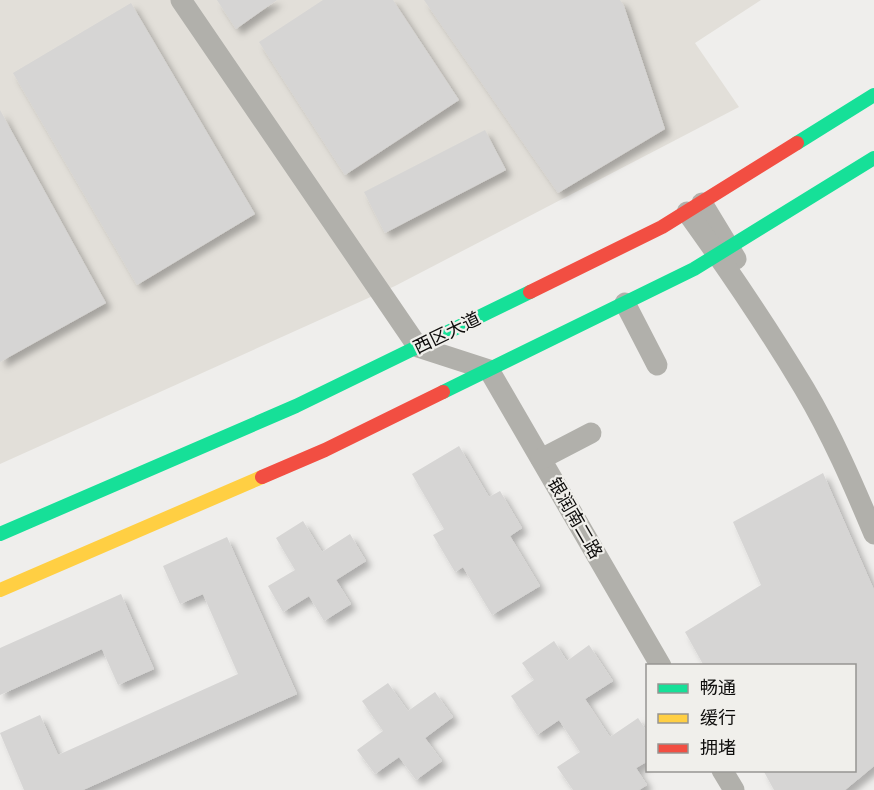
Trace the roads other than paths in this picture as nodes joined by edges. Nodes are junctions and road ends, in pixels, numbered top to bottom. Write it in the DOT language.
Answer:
graph roads {
  1 [pos="182,0"];
  2 [pos="874,95"];
  3 [pos="874,158"];
  4 [pos="694,207"];
  5 [pos="723,251"];
  6 [pos="625,303"];
  7 [pos="418,347"];
  8 [pos="657,365"];
  9 [pos="489,370"];
  10 [pos="591,433"];
  11 [pos="541,459"];
  12 [pos="874,498"];
  13 [pos="0,534"];
  14 [pos="874,534"];
  15 [pos="0,590"];
  16 [pos="660,664"];
  17 [pos="723,772"];
  18 [pos="734,790"];
  1 -- 7 [label="street"];
  2 -- 4 [label="main road, 西区大道"];
  3 -- 5 [label="main road"];
  4 -- 5 [label="street"];
  4 -- 7 [label="main road, 西区大道"];
  5 -- 6 [label="main road"];
  5 -- 12 [label="street"];
  5 -- 14 [label="street"];
  6 -- 8 [label="street"];
  6 -- 9 [label="main road"];
  7 -- 9 [label="street"];
  7 -- 13 [label="main road, 西区大道"];
  9 -- 11 [label="street, 银润南二路"];
  9 -- 15 [label="main road"];
  10 -- 11 [label="street"];
  11 -- 16 [label="street, 银润南二路"];
  17 -- 18 [label="street"];
}
